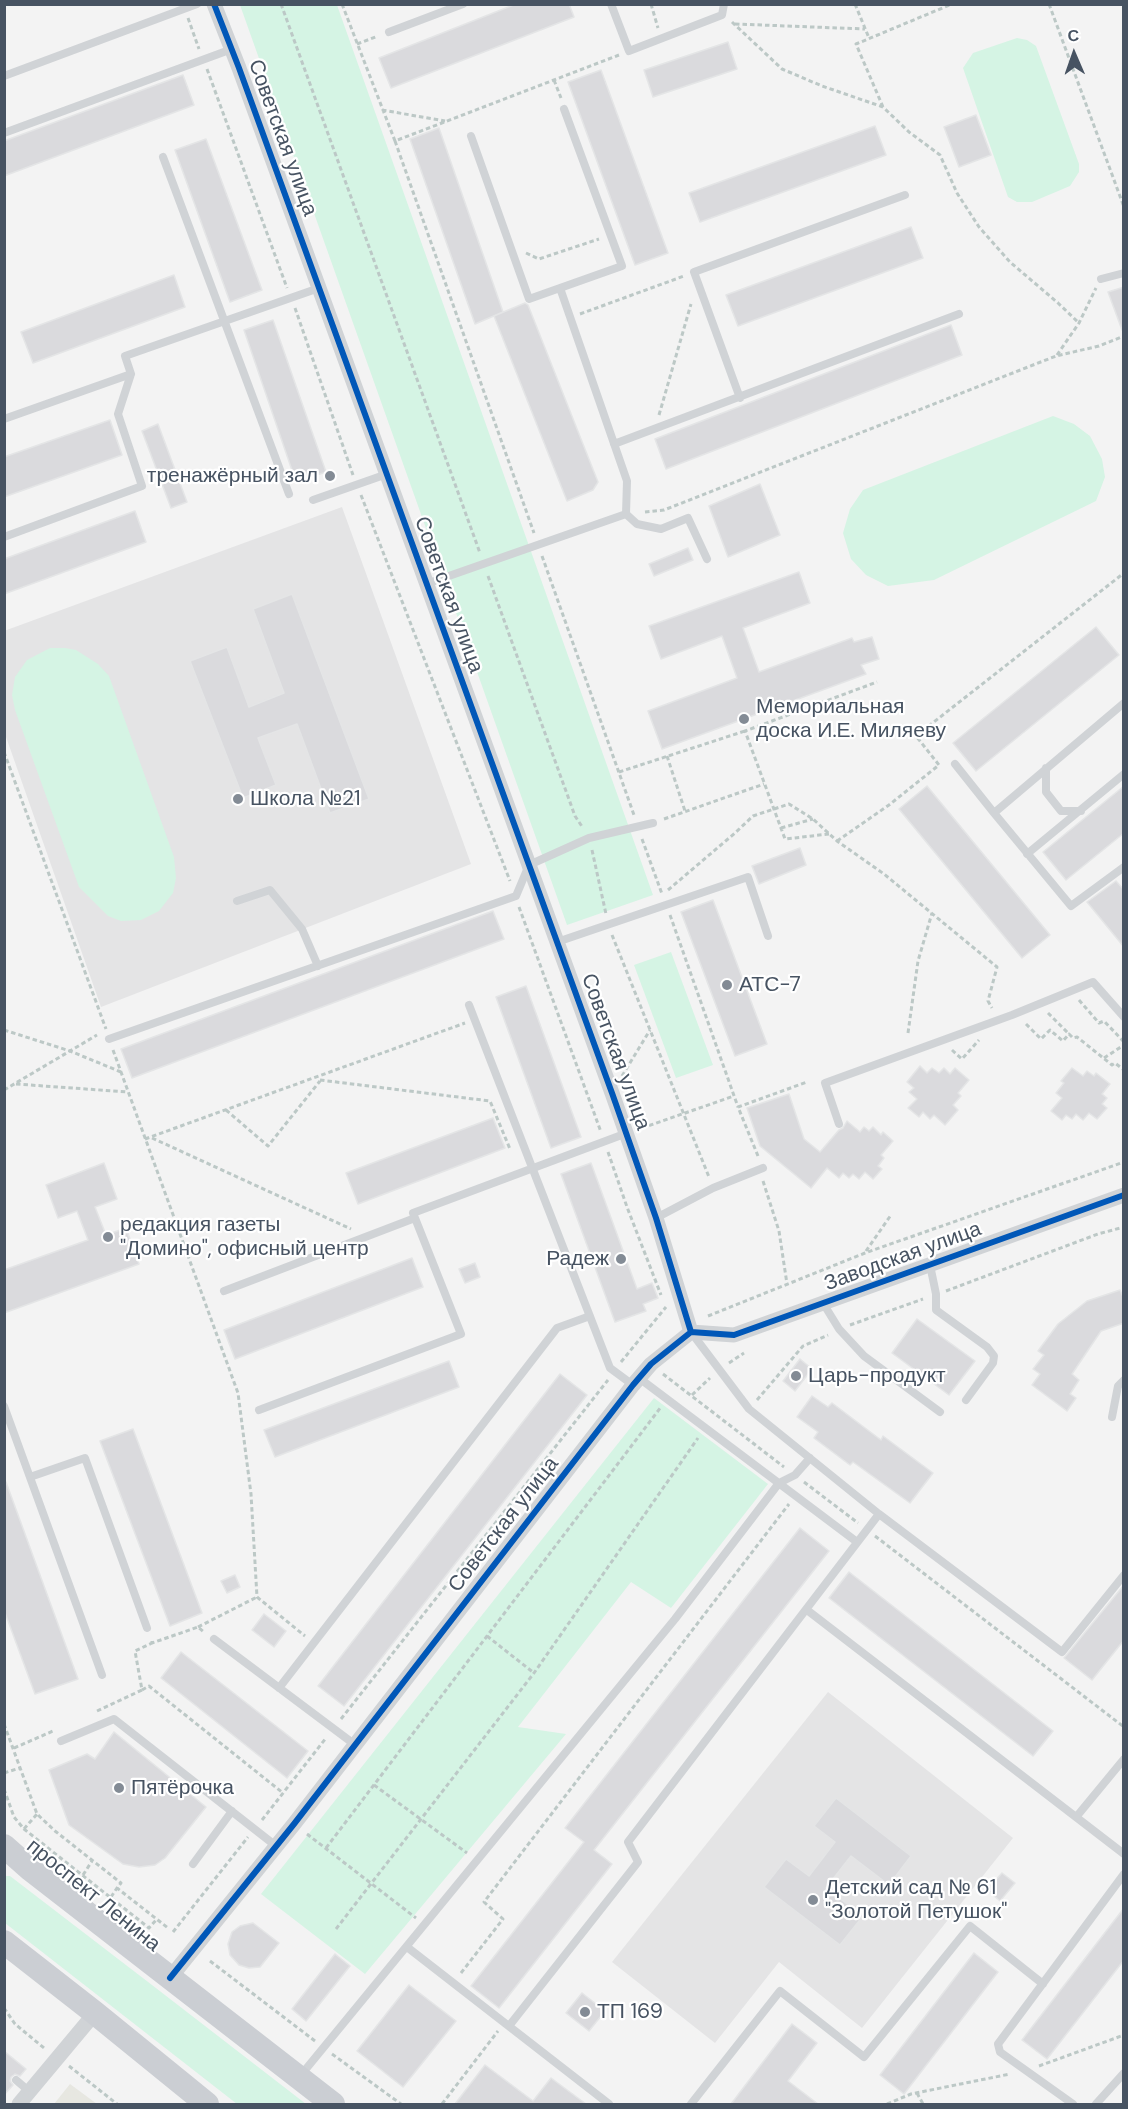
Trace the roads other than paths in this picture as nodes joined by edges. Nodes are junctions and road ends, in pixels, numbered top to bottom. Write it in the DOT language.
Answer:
graph roads {
  1 [pos="197,4"];
  2 [pos="214,4"];
  3 [pos="463,4"];
  4 [pos="611,4"];
  5 [pos="724,4"];
  6 [pos="389,32"];
  7 [pos="232,49"];
  8 [pos="4,76"];
  9 [pos="564,109"];
  10 [pos="4,133"];
  11 [pos="471,136"];
  12 [pos="163,157"];
  13 [pos="905,195"];
  14 [pos="1124,273"];
  15 [pos="1101,279"];
  16 [pos="319,288"];
  17 [pos="560,288"];
  18 [pos="959,314"];
  19 [pos="225,321"];
  20 [pos="131,374"];
  21 [pos="740,398"];
  22 [pos="4,418"];
  23 [pos="614,444"];
  24 [pos="387,474"];
  25 [pos="289,494"];
  26 [pos="314,500"];
  27 [pos="626,514"];
  28 [pos="4,537"];
  29 [pos="707,559"];
  30 [pos="426,584"];
  31 [pos="1124,703"];
  32 [pos="955,764"];
  33 [pos="1046,768"];
  34 [pos="1124,774"];
  35 [pos="1081,811"];
  36 [pos="994,813"];
  37 [pos="653,823"];
  38 [pos="1027,854"];
  39 [pos="529,865"];
  40 [pos="1124,867"];
  41 [pos="237,901"];
  42 [pos="768,936"];
  43 [pos="557,942"];
  44 [pos="318,966"];
  45 [pos="469,1005"];
  46 [pos="1124,1017"];
  47 [pos="110,1039"];
  48 [pos="839,1124"];
  49 [pos="627,1133"];
  50 [pos="533,1167"];
  51 [pos="761,1169"];
  52 [pos="1124,1195"];
  53 [pos="415,1218"];
  54 [pos="656,1218"];
  55 [pos="930,1264"];
  56 [pos="224,1291"];
  57 [pos="823,1303"];
  58 [pos="591,1316"];
  59 [pos="691,1332"];
  60 [pos="1124,1380"];
  61 [pos="636,1381"];
  62 [pos="966,1400"];
  63 [pos="4,1406"];
  64 [pos="259,1410"];
  65 [pos="940,1412"];
  66 [pos="1112,1417"];
  67 [pos="810,1458"];
  68 [pos="30,1477"];
  69 [pos="779,1483"];
  70 [pos="879,1514"];
  71 [pos="857,1542"];
  72 [pos="1124,1575"];
  73 [pos="807,1610"];
  74 [pos="147,1628"];
  75 [pos="214,1639"];
  76 [pos="102,1675"];
  77 [pos="279,1689"];
  78 [pos="61,1741"];
  79 [pos="354,1744"];
  80 [pos="1124,1759"];
  81 [pos="232,1811"];
  82 [pos="1077,1816"];
  83 [pos="4,1846"];
  84 [pos="276,1846"];
  85 [pos="1124,1854"];
  86 [pos="193,1864"];
  87 [pos="4,1865"];
  88 [pos="30,1869"];
  89 [pos="1124,1874"];
  90 [pos="4,1942"];
  91 [pos="407,1947"];
  92 [pos="170,1978"];
  93 [pos="1043,1984"];
  94 [pos="95,2013"];
  95 [pos="507,2024"];
  96 [pos="1124,2073"];
  97 [pos="298,2078"];
  98 [pos="16,2080"];
  99 [pos="30,2092"];
  100 [pos="19,2104"];
  101 [pos="207,2104"];
  102 [pos="333,2104"];
  103 [pos="609,2104"];
  104 [pos="691,2104"];
  105 [pos="1073,2104"];
  106 [pos="1096,2104"];
  1 -- 8 [label="lane"];
  2 -- 7 [label="street, Советская улица"];
  3 -- 6 [label="lane"];
  4 -- 5 [label="lane"];
  7 -- 10 [label="lane"];
  7 -- 16 [label="street, Советская улица"];
  9 -- 17 [label="lane"];
  11 -- 17 [label="lane"];
  12 -- 19 [label="lane"];
  13 -- 21 [label="lane"];
  14 -- 15 [label="lane"];
  16 -- 19 [label="lane"];
  16 -- 24 [label="street, Советская улица"];
  17 -- 23 [label="lane"];
  18 -- 21 [label="lane"];
  19 -- 20 [label="lane"];
  19 -- 25 [label="lane"];
  20 -- 22 [label="lane"];
  20 -- 28 [label="lane"];
  21 -- 23 [label="lane"];
  23 -- 27 [label="lane"];
  24 -- 26 [label="lane"];
  24 -- 30 [label="street, Советская улица"];
  27 -- 29 [label="lane"];
  27 -- 30 [label="lane"];
  30 -- 39 [label="street, Советская улица"];
  31 -- 33 [label="lane"];
  32 -- 36 [label="lane"];
  33 -- 35 [label="lane"];
  33 -- 36 [label="lane"];
  34 -- 35 [label="lane"];
  35 -- 38 [label="lane"];
  36 -- 38 [label="lane"];
  37 -- 39 [label="lane"];
  38 -- 40 [label="lane"];
  39 -- 43 [label="street, Советская улица"];
  39 -- 44 [label="lane"];
  41 -- 44 [label="lane"];
  42 -- 43 [label="lane"];
  43 -- 49 [label="street, Советская улица"];
  44 -- 47 [label="lane"];
  45 -- 50 [label="lane"];
  46 -- 48 [label="lane"];
  49 -- 50 [label="lane"];
  49 -- 54 [label="street, Советская улица"];
  50 -- 53 [label="lane"];
  50 -- 58 [label="lane"];
  51 -- 54 [label="lane"];
  52 -- 55 [label="street, Заводская улица"];
  53 -- 56 [label="lane"];
  53 -- 64 [label="lane"];
  54 -- 59 [label="street, Советская улица"];
  55 -- 57 [label="street, Заводская улица"];
  55 -- 62 [label="lane"];
  57 -- 59 [label="street, Заводская улица"];
  57 -- 65 [label="lane"];
  58 -- 61 [label="lane"];
  58 -- 77 [label="lane"];
  59 -- 61 [label="street, Советская улица"];
  59 -- 67 [label="lane"];
  60 -- 66 [label="lane"];
  61 -- 69 [label="lane"];
  61 -- 79 [label="street, Советская улица"];
  63 -- 68 [label="lane"];
  67 -- 69 [label="lane"];
  67 -- 70 [label="lane"];
  68 -- 74 [label="lane"];
  68 -- 76 [label="lane"];
  69 -- 71 [label="lane"];
  69 -- 91 [label="lane"];
  70 -- 71 [label="lane"];
  70 -- 72 [label="lane"];
  71 -- 73 [label="lane"];
  73 -- 82 [label="lane"];
  73 -- 95 [label="lane"];
  75 -- 77 [label="lane"];
  77 -- 79 [label="lane"];
  78 -- 81 [label="lane"];
  79 -- 84 [label="street, Советская улица"];
  80 -- 82 [label="lane"];
  81 -- 84 [label="lane"];
  81 -- 86 [label="lane"];
  82 -- 85 [label="lane"];
  83 -- 88 [label="main road, проспект Ленина"];
  84 -- 92 [label="street, Советская улица"];
  87 -- 88 [label="main road"];
  88 -- 92 [label="main road, проспект Ленина"];
  89 -- 93 [label="lane"];
  90 -- 94 [label="main road"];
  91 -- 95 [label="lane"];
  91 -- 97 [label="lane"];
  92 -- 97 [label="main road, проспект Ленина"];
  93 -- 104 [label="lane"];
  93 -- 105 [label="lane"];
  94 -- 99 [label="street"];
  94 -- 101 [label="main road"];
  95 -- 103 [label="lane"];
  96 -- 106 [label="lane"];
  97 -- 102 [label="main road, проспект Ленина"];
  98 -- 99 [label="lane"];
  99 -- 100 [label="street"];
}
